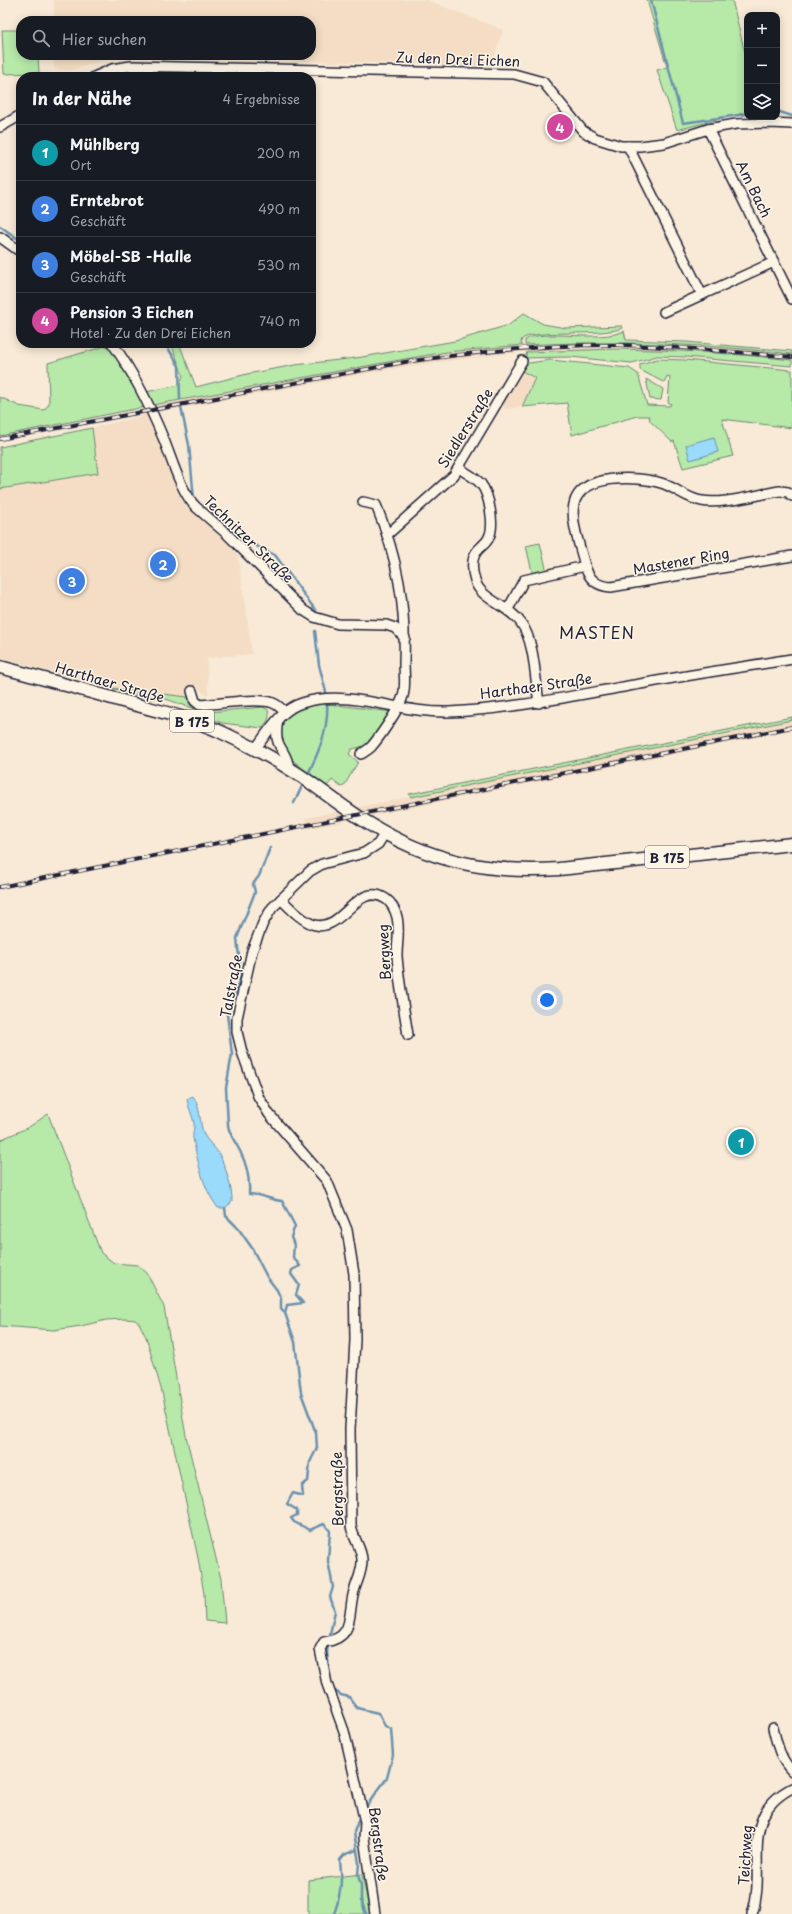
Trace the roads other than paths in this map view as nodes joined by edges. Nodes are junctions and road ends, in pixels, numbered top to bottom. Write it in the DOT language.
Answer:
graph roads {
  1 [pos="105,72"];
  2 [pos="16,119"];
  3 [pos="792,124"];
  4 [pos="0,127"];
  5 [pos="708,129"];
  6 [pos="628,146"];
  7 [pos="0,237"];
  8 [pos="16,248"];
  9 [pos="774,262"];
  10 [pos="702,295"];
  11 [pos="792,299"];
  12 [pos="664,312"];
  13 [pos="115,348"];
  14 [pos="522,361"];
  15 [pos="458,468"];
  16 [pos="792,496"];
  17 [pos="363,502"];
  18 [pos="388,534"];
  19 [pos="792,556"];
  20 [pos="585,566"];
  21 [pos="508,609"];
  22 [pos="405,638"];
  23 [pos="792,659"];
  24 [pos="0,666"];
  25 [pos="192,691"];
  26 [pos="539,703"];
  27 [pos="399,706"];
  28 [pos="285,712"];
  29 [pos="278,720"];
  30 [pos="256,748"];
  31 [pos="360,754"];
  32 [pos="289,769"];
  33 [pos="385,833"];
  34 [pos="792,844"];
  35 [pos="281,899"];
  36 [pos="408,1035"];
  37 [pos="338,1206"];
  38 [pos="773,1728"];
  39 [pos="792,1770"];
  40 [pos="792,1788"];
  41 [pos="375,1914"];
  42 [pos="752,1914"];
  1 -- 6 [label="street, Zu den Drei Eichen"];
  2 -- 4 [label="street"];
  3 -- 5 [label="street, Zu den Drei Eichen"];
  5 -- 6 [label="street, Zu den Drei Eichen"];
  5 -- 9 [label="street, Am Bach"];
  6 -- 10 [label="street"];
  7 -- 8 [label="street"];
  9 -- 10 [label="street"];
  9 -- 11 [label="street, Am Bach"];
  10 -- 12 [label="street"];
  13 -- 22 [label="street, Technitzer Straße"];
  14 -- 15 [label="street, Siedlerstraße"];
  15 -- 18 [label="street, Siedlerstraße"];
  15 -- 21 [label="street"];
  16 -- 20 [label="street, Mastener Ring"];
  17 -- 18 [label="street"];
  18 -- 22 [label="street"];
  19 -- 20 [label="street, Mastener Ring"];
  20 -- 21 [label="street"];
  21 -- 26 [label="street"];
  22 -- 27 [label="street"];
  23 -- 26 [label="street, Harthaer Straße"];
  24 -- 30 [label="main road, Harthaer Straße / B 175"];
  25 -- 28 [label="street"];
  26 -- 27 [label="street, Harthaer Straße"];
  27 -- 28 [label="street, Harthaer Straße"];
  27 -- 31 [label="street"];
  28 -- 29 [label="street, Harthaer Straße"];
  29 -- 30 [label="street, Harthaer Straße"];
  29 -- 32 [label="street"];
  30 -- 32 [label="main road, Harthaer Straße / B 175"];
  32 -- 33 [label="main road, Harthaer Straße / B 175"];
  33 -- 34 [label="main road, B 175"];
  33 -- 35 [label="street, Talstraße"];
  35 -- 36 [label="street, Bergweg"];
  35 -- 37 [label="street, Talstraße"];
  37 -- 41 [label="street, Bergstraße"];
  38 -- 39 [label="street"];
  40 -- 42 [label="street, Teichweg"];
}
